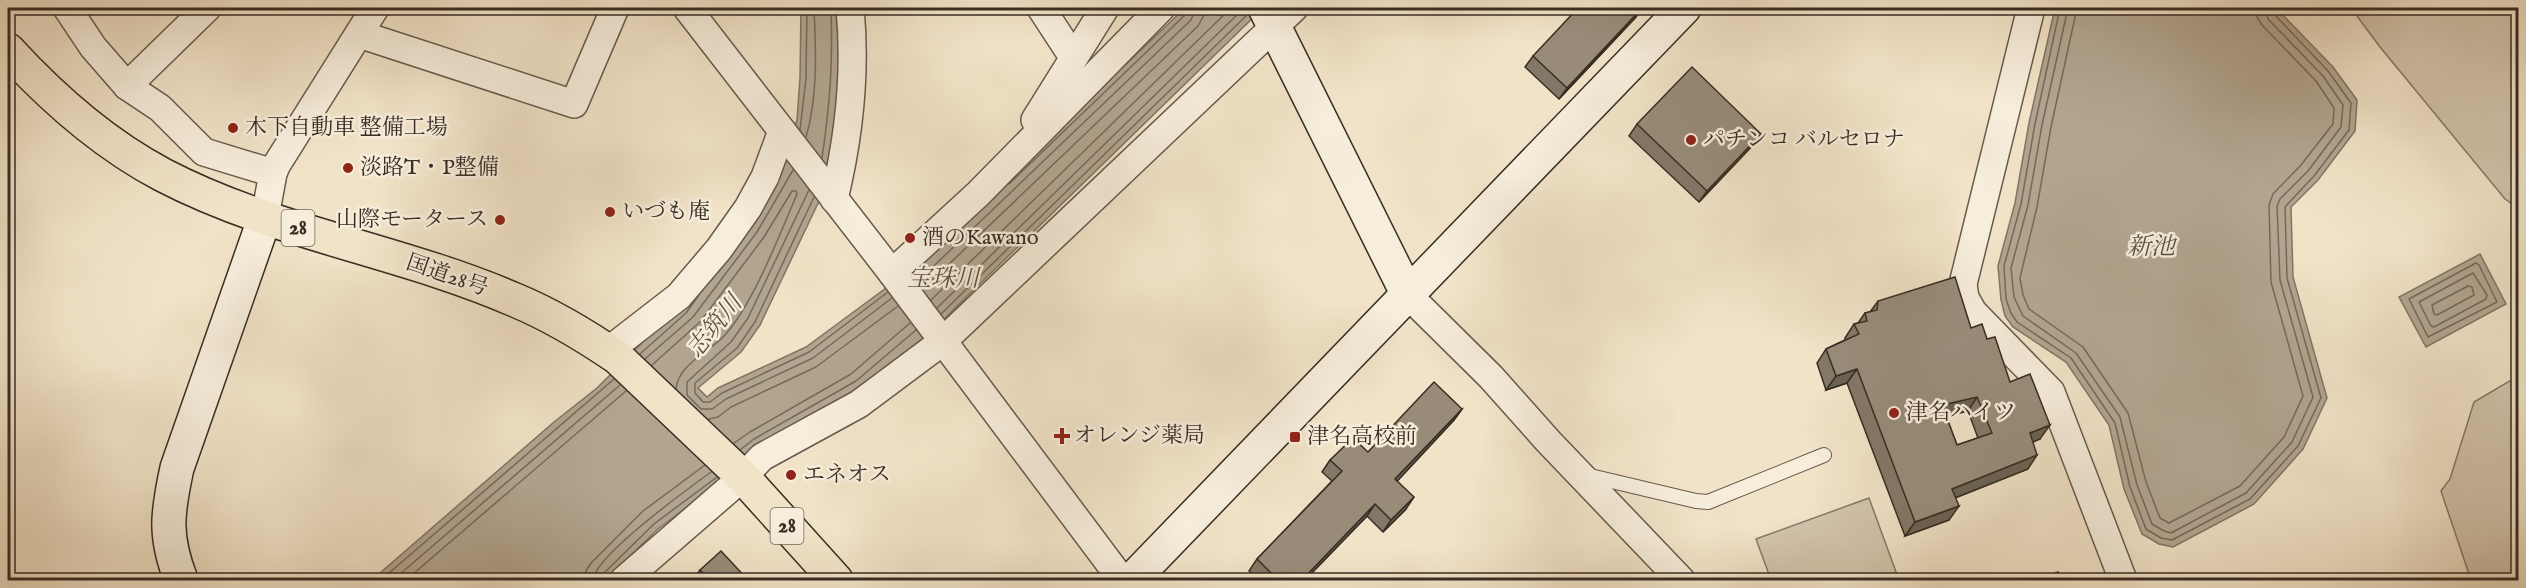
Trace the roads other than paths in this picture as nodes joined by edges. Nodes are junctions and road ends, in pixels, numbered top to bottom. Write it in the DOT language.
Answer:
graph roads {
  1 [pos="67,8"];
  2 [pos="207,8"];
  3 [pos="375,8"];
  4 [pos="615,8"];
  5 [pos="687,8"];
  6 [pos="850,8"];
  7 [pos="1041,8"];
  8 [pos="1105,8"];
  9 [pos="1161,8"];
  10 [pos="1684,8"];
  11 [pos="2031,8"];
  12 [pos="1276,16"];
  13 [pos="359,34"];
  14 [pos="8,50"];
  15 [pos="1073,57"];
  16 [pos="127,86"];
  17 [pos="1039,130"];
  18 [pos="784,135"];
  19 [pos="273,173"];
  20 [pos="831,196"];
  21 [pos="265,217"];
  22 [pos="892,273"];
  23 [pos="1408,295"];
  24 [pos="940,339"];
  25 [pos="613,355"];
  26 [pos="1824,455"];
  27 [pos="1578,473"];
  28 [pos="740,475"];
  29 [pos="1675,578"];
  30 [pos="832,579"];
  31 [pos="181,580"];
  32 [pos="624,580"];
  33 [pos="1122,580"];
  34 [pos="1132,580"];
  35 [pos="2123,580"];
  1 -- 16 [label="street"];
  2 -- 16 [label="street"];
  3 -- 13 [label="street"];
  4 -- 13 [label="street"];
  5 -- 18 [label="street"];
  6 -- 20 [label="street"];
  7 -- 15 [label="street"];
  8 -- 15 [label="street"];
  9 -- 17 [label="street"];
  10 -- 23 [label="street"];
  11 -- 35 [label="street"];
  12 -- 23 [label="street"];
  12 -- 24 [label="street"];
  13 -- 19 [label="street"];
  14 -- 21 [label="highway, 国道28号 / 28"];
  15 -- 17 [label="street"];
  16 -- 19 [label="street"];
  17 -- 22 [label="street"];
  18 -- 20 [label="street"];
  18 -- 25 [label="street"];
  19 -- 21 [label="street"];
  20 -- 22 [label="street"];
  21 -- 25 [label="highway, 国道28号 / 28"];
  21 -- 31 [label="street"];
  22 -- 24 [label="street"];
  23 -- 27 [label="street"];
  23 -- 34 [label="street"];
  24 -- 28 [label="street"];
  24 -- 33 [label="street"];
  25 -- 28 [label="highway, 国道28号 / 28"];
  26 -- 27 [label="lane"];
  27 -- 29 [label="street"];
  28 -- 30 [label="highway, 国道28号 / 28"];
  28 -- 32 [label="street"];
}
